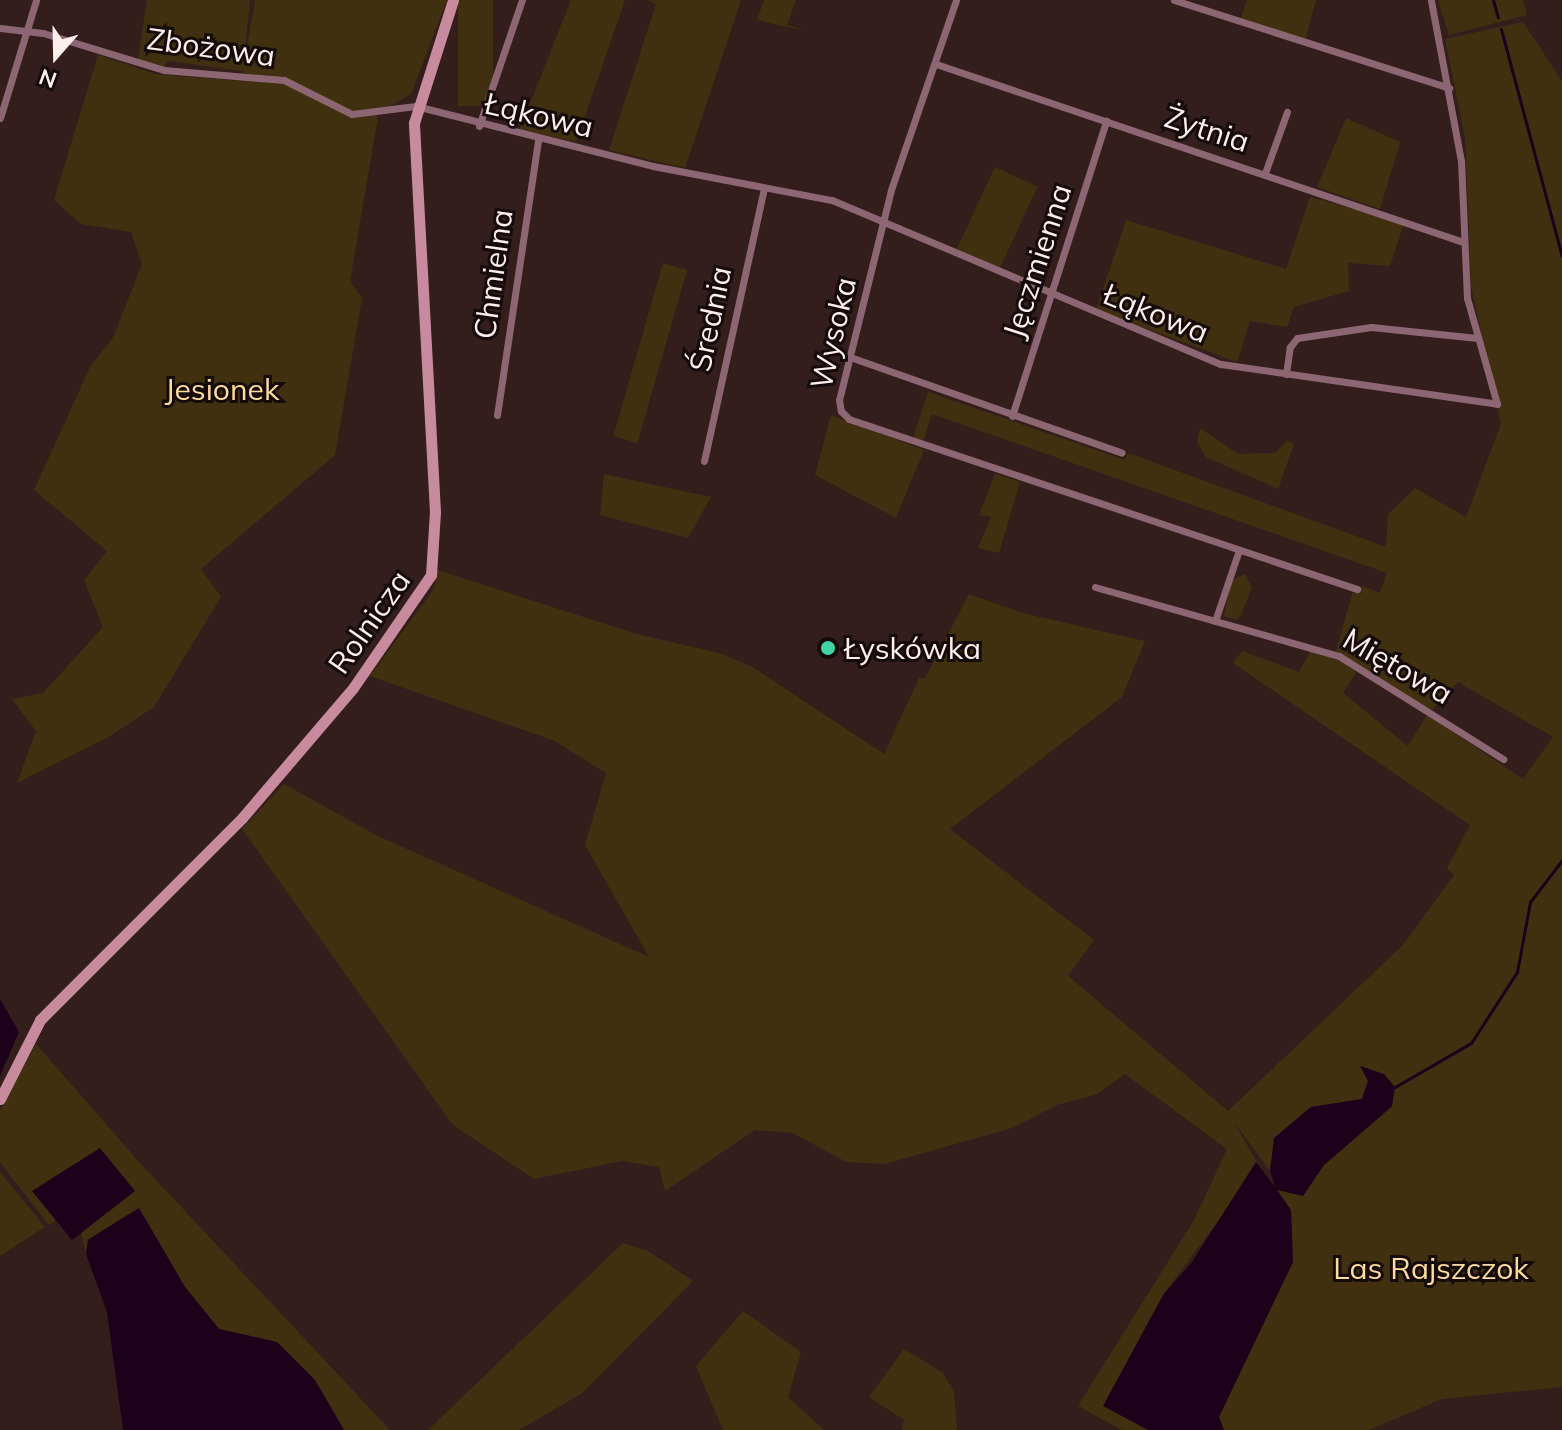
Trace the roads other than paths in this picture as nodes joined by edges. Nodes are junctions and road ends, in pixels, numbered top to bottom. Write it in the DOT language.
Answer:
graph roads {
  1 [pos="36,0"];
  2 [pos="453,0"];
  3 [pos="522,0"];
  4 [pos="956,0"];
  5 [pos="1174,0"];
  6 [pos="1431,0"];
  7 [pos="0,28"];
  8 [pos="26,30"];
  9 [pos="936,64"];
  10 [pos="1449,88"];
  11 [pos="416,106"];
  12 [pos="1287,112"];
  13 [pos="0,118"];
  14 [pos="1106,121"];
  15 [pos="479,126"];
  16 [pos="538,140"];
  17 [pos="1265,173"];
  18 [pos="764,187"];
  19 [pos="885,219"];
  20 [pos="1463,242"];
  21 [pos="1052,295"];
  22 [pos="1477,338"];
  23 [pos="850,357"];
  24 [pos="1286,374"];
  25 [pos="497,415"];
  26 [pos="1012,416"];
  27 [pos="1122,453"];
  28 [pos="704,461"];
  29 [pos="1239,550"];
  30 [pos="1095,587"];
  31 [pos="1357,589"];
  32 [pos="1215,621"];
  33 [pos="1503,759"];
  34 [pos="0,1099"];
  1 -- 8 [label="street"];
  2 -- 11 [label="street, Rolnicza"];
  3 -- 15 [label="street"];
  4 -- 9 [label="street, Wysoka"];
  5 -- 10 [label="street"];
  6 -- 10 [label="street, Łąkowa"];
  7 -- 8 [label="street, Zbożowa"];
  8 -- 11 [label="street, Zbożowa"];
  8 -- 13 [label="street"];
  9 -- 14 [label="street, Żytnia"];
  9 -- 19 [label="street, Wysoka"];
  10 -- 20 [label="street, Łąkowa"];
  11 -- 15 [label="street, Łąkowa"];
  11 -- 34 [label="street, Rolnicza"];
  12 -- 17 [label="street"];
  14 -- 17 [label="street, Żytnia"];
  14 -- 21 [label="street, Jęczmienna"];
  15 -- 16 [label="street, Łąkowa"];
  16 -- 18 [label="street, Łąkowa"];
  16 -- 25 [label="street, Chmielna"];
  17 -- 20 [label="street, Żytnia"];
  18 -- 19 [label="street, Łąkowa"];
  18 -- 28 [label="street, Średnia"];
  19 -- 21 [label="street, Łąkowa"];
  19 -- 23 [label="street, Wysoka"];
  20 -- 22 [label="street, Łąkowa"];
  21 -- 24 [label="street, Łąkowa"];
  21 -- 26 [label="street, Jęczmienna"];
  22 -- 24 [label="street"];
  22 -- 24 [label="street, Łąkowa"];
  23 -- 26 [label="street"];
  23 -- 29 [label="street, Wysoka"];
  26 -- 27 [label="street"];
  29 -- 31 [label="street, Wysoka"];
  29 -- 32 [label="street"];
  30 -- 32 [label="street, Miętowa"];
  32 -- 33 [label="street, Miętowa"];
}
